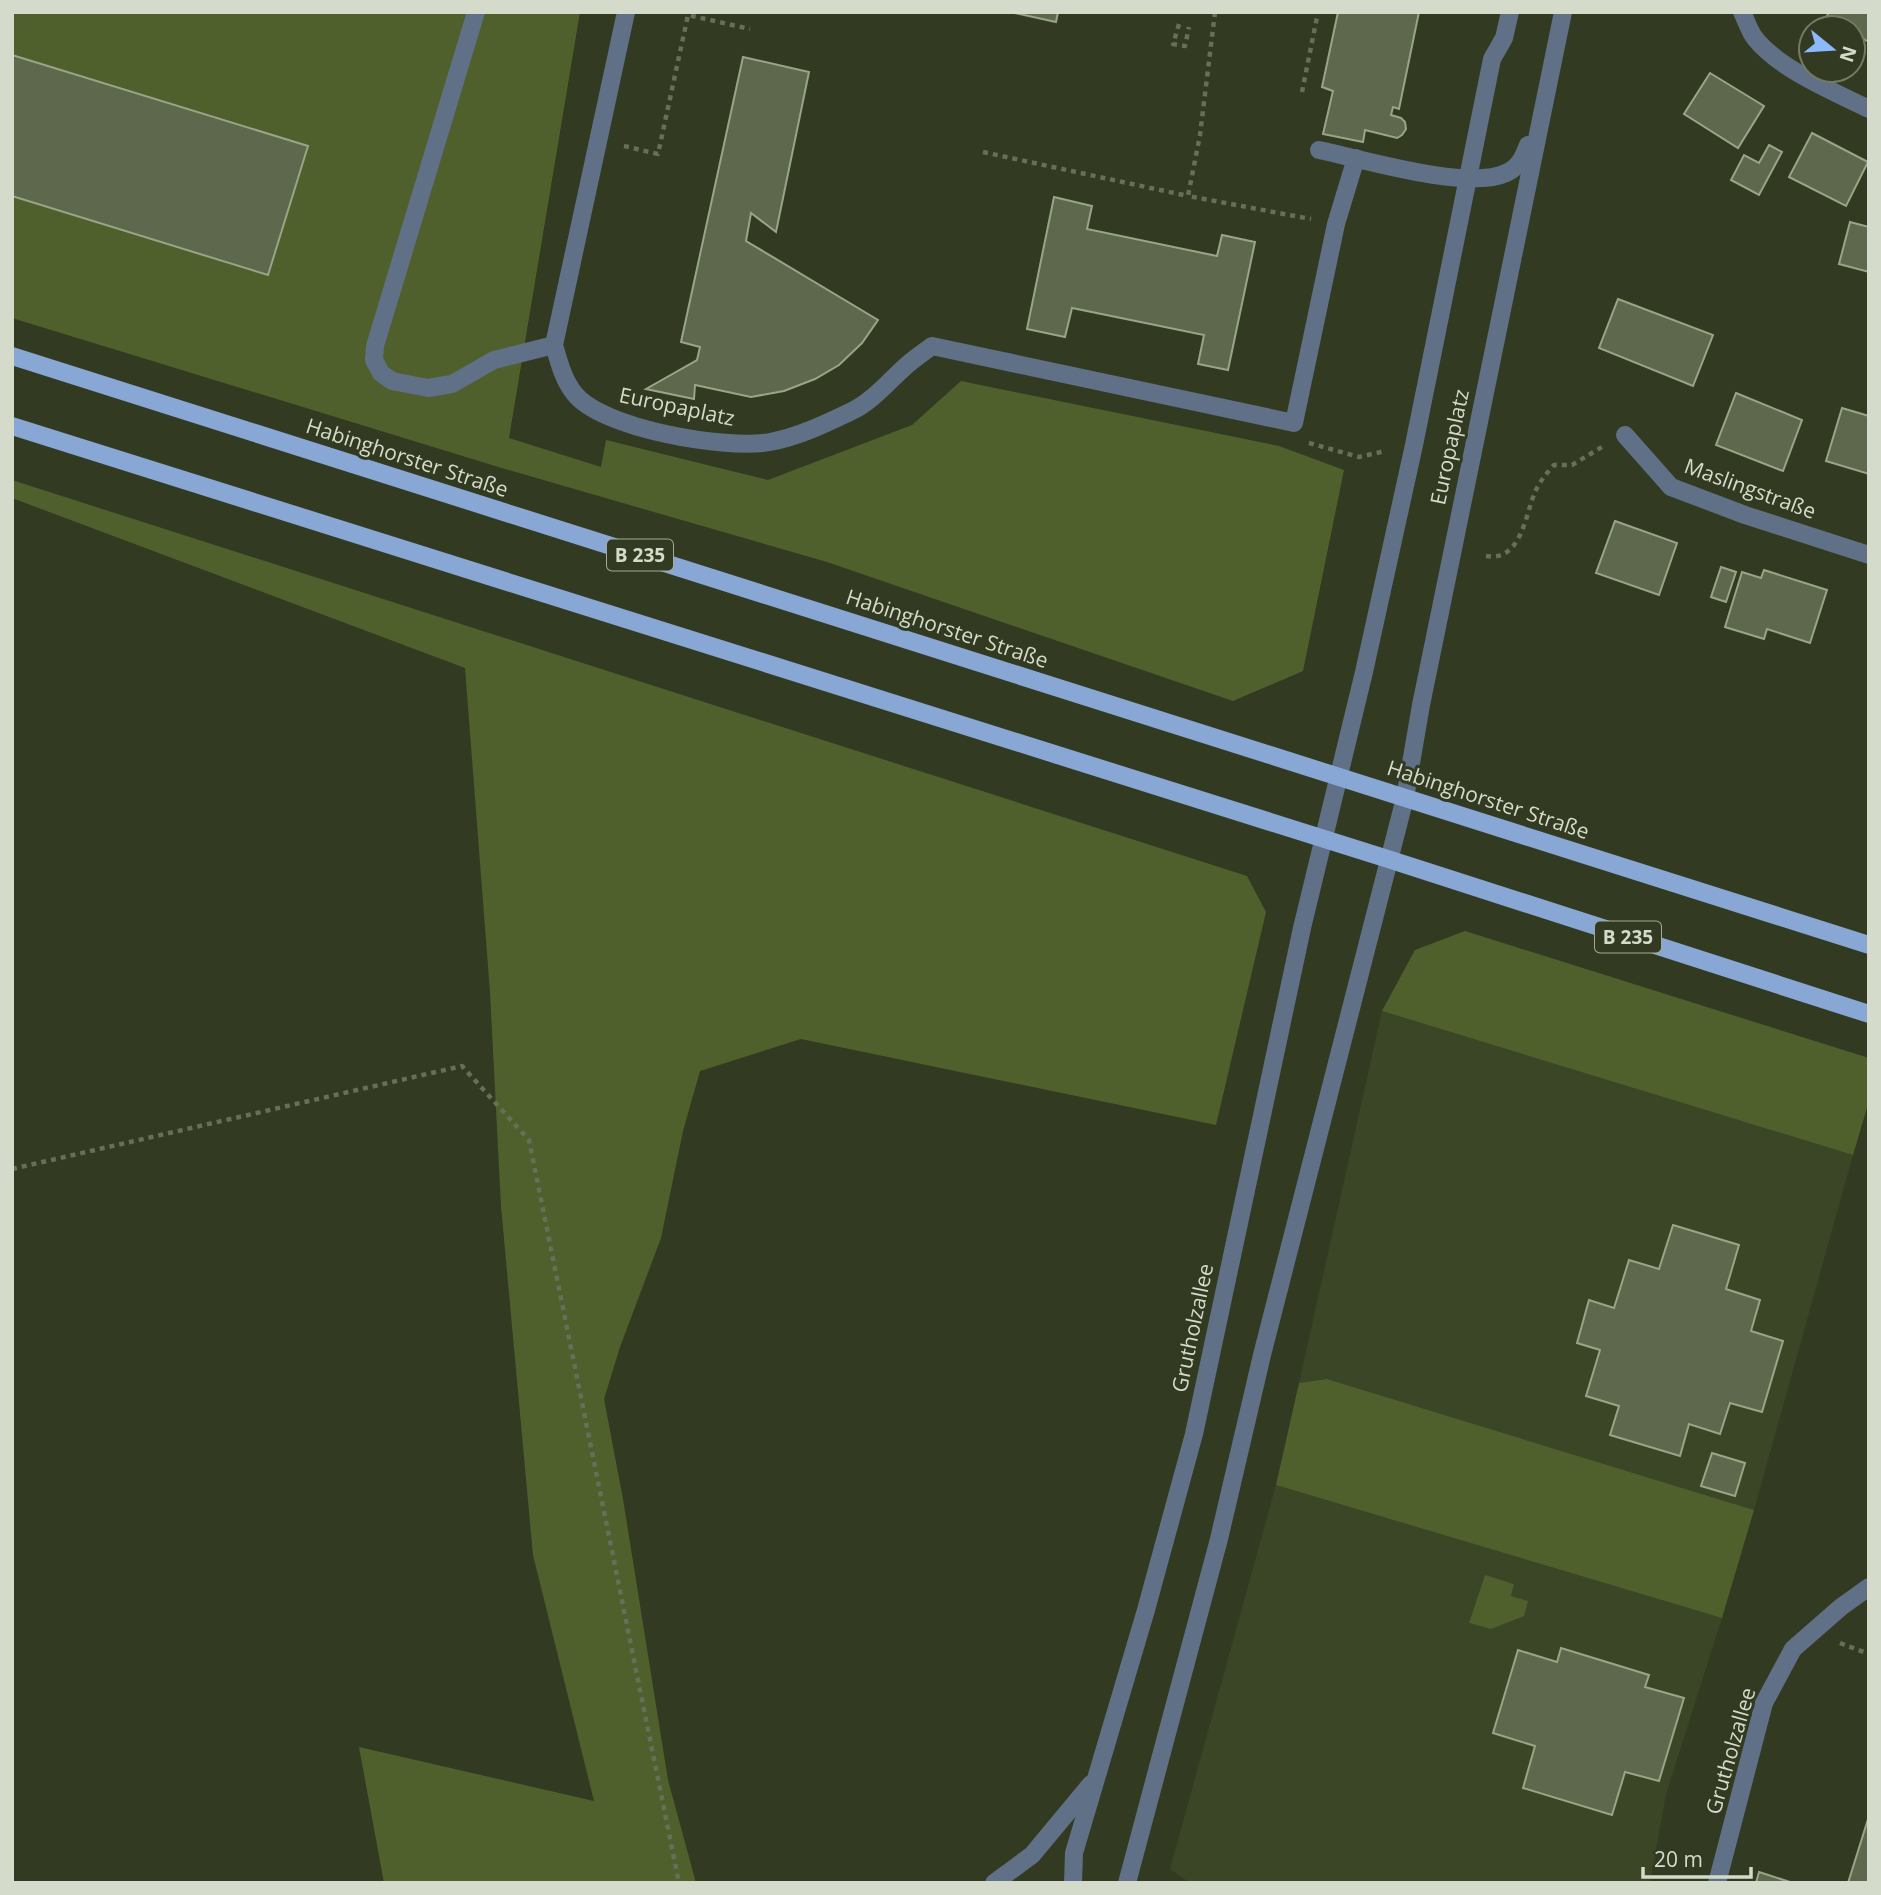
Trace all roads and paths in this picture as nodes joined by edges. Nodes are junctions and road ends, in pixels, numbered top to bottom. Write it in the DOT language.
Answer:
graph roads {
  1 [pos="476,12"];
  2 [pos="626,12"];
  3 [pos="1215,12"];
  4 [pos="1318,12"];
  5 [pos="1510,12"];
  6 [pos="1563,12"];
  7 [pos="1742,12"];
  8 [pos="1178,24"];
  9 [pos="1189,27"];
  10 [pos="750,29"];
  11 [pos="1302,92"];
  12 [pos="1543,106"];
  13 [pos="1869,109"];
  14 [pos="598,140"];
  15 [pos="1319,150"];
  16 [pos="983,152"];
  17 [pos="1356,158"];
  18 [pos="1467,177"];
  19 [pos="1188,196"];
  20 [pos="1336,224"];
  21 [pos="554,345"];
  22 [pos="12,356"];
  23 [pos="1294,423"];
  24 [pos="12,426"];
  25 [pos="1625,435"];
  26 [pos="1359,457"];
  27 [pos="1869,555"];
  28 [pos="1486,556"];
  29 [pos="1338,777"];
  30 [pos="1405,798"];
  31 [pos="1323,839"];
  32 [pos="1388,859"];
  33 [pos="1869,945"];
  34 [pos="1869,1014"];
  35 [pos="12,1169"];
  36 [pos="1869,1587"];
  37 [pos="1095,1778"];
  38 [pos="678,1883"];
  39 [pos="994,1883"];
  40 [pos="1073,1883"];
  41 [pos="1127,1883"];
  42 [pos="1717,1883"];
  1 -- 21 [label="street"];
  2 -- 14 [label="street, Europaplatz"];
  3 -- 19 [label="path"];
  4 -- 11 [label="path"];
  5 -- 18 [label="street, Europaplatz"];
  6 -- 12 [label="street, Europaplatz"];
  7 -- 13 [label="street"];
  8 -- 9 [label="path"];
  10 -- 14 [label="path"];
  12 -- 18 [label="street, Europaplatz"];
  12 -- 30 [label="street, Europaplatz"];
  14 -- 21 [label="street, Europaplatz"];
  15 -- 17 [label="street, Europaplatz"];
  16 -- 19 [label="path"];
  17 -- 18 [label="street, Europaplatz"];
  17 -- 20 [label="street"];
  18 -- 29 [label="street, Europaplatz"];
  19 -- 20 [label="path"];
  20 -- 23 [label="street"];
  21 -- 23 [label="street, Europaplatz"];
  22 -- 29 [label="main road, Habinghorster Straße / B 235"];
  23 -- 26 [label="path"];
  24 -- 31 [label="main road, B 235"];
  25 -- 27 [label="street, Maslingstraße"];
  25 -- 28 [label="path"];
  29 -- 30 [label="main road, Habinghorster Straße / B 235"];
  29 -- 31 [label="street, Grutholzallee"];
  30 -- 32 [label="street"];
  30 -- 33 [label="main road, Habinghorster Straße / B 235"];
  31 -- 32 [label="main road, B 235"];
  31 -- 37 [label="street, Grutholzallee"];
  32 -- 34 [label="main road, B 235"];
  32 -- 41 [label="street"];
  35 -- 38 [label="path"];
  36 -- 42 [label="street, Grutholzallee"];
  37 -- 39 [label="street"];
  37 -- 40 [label="street, Grutholzallee"];
}
